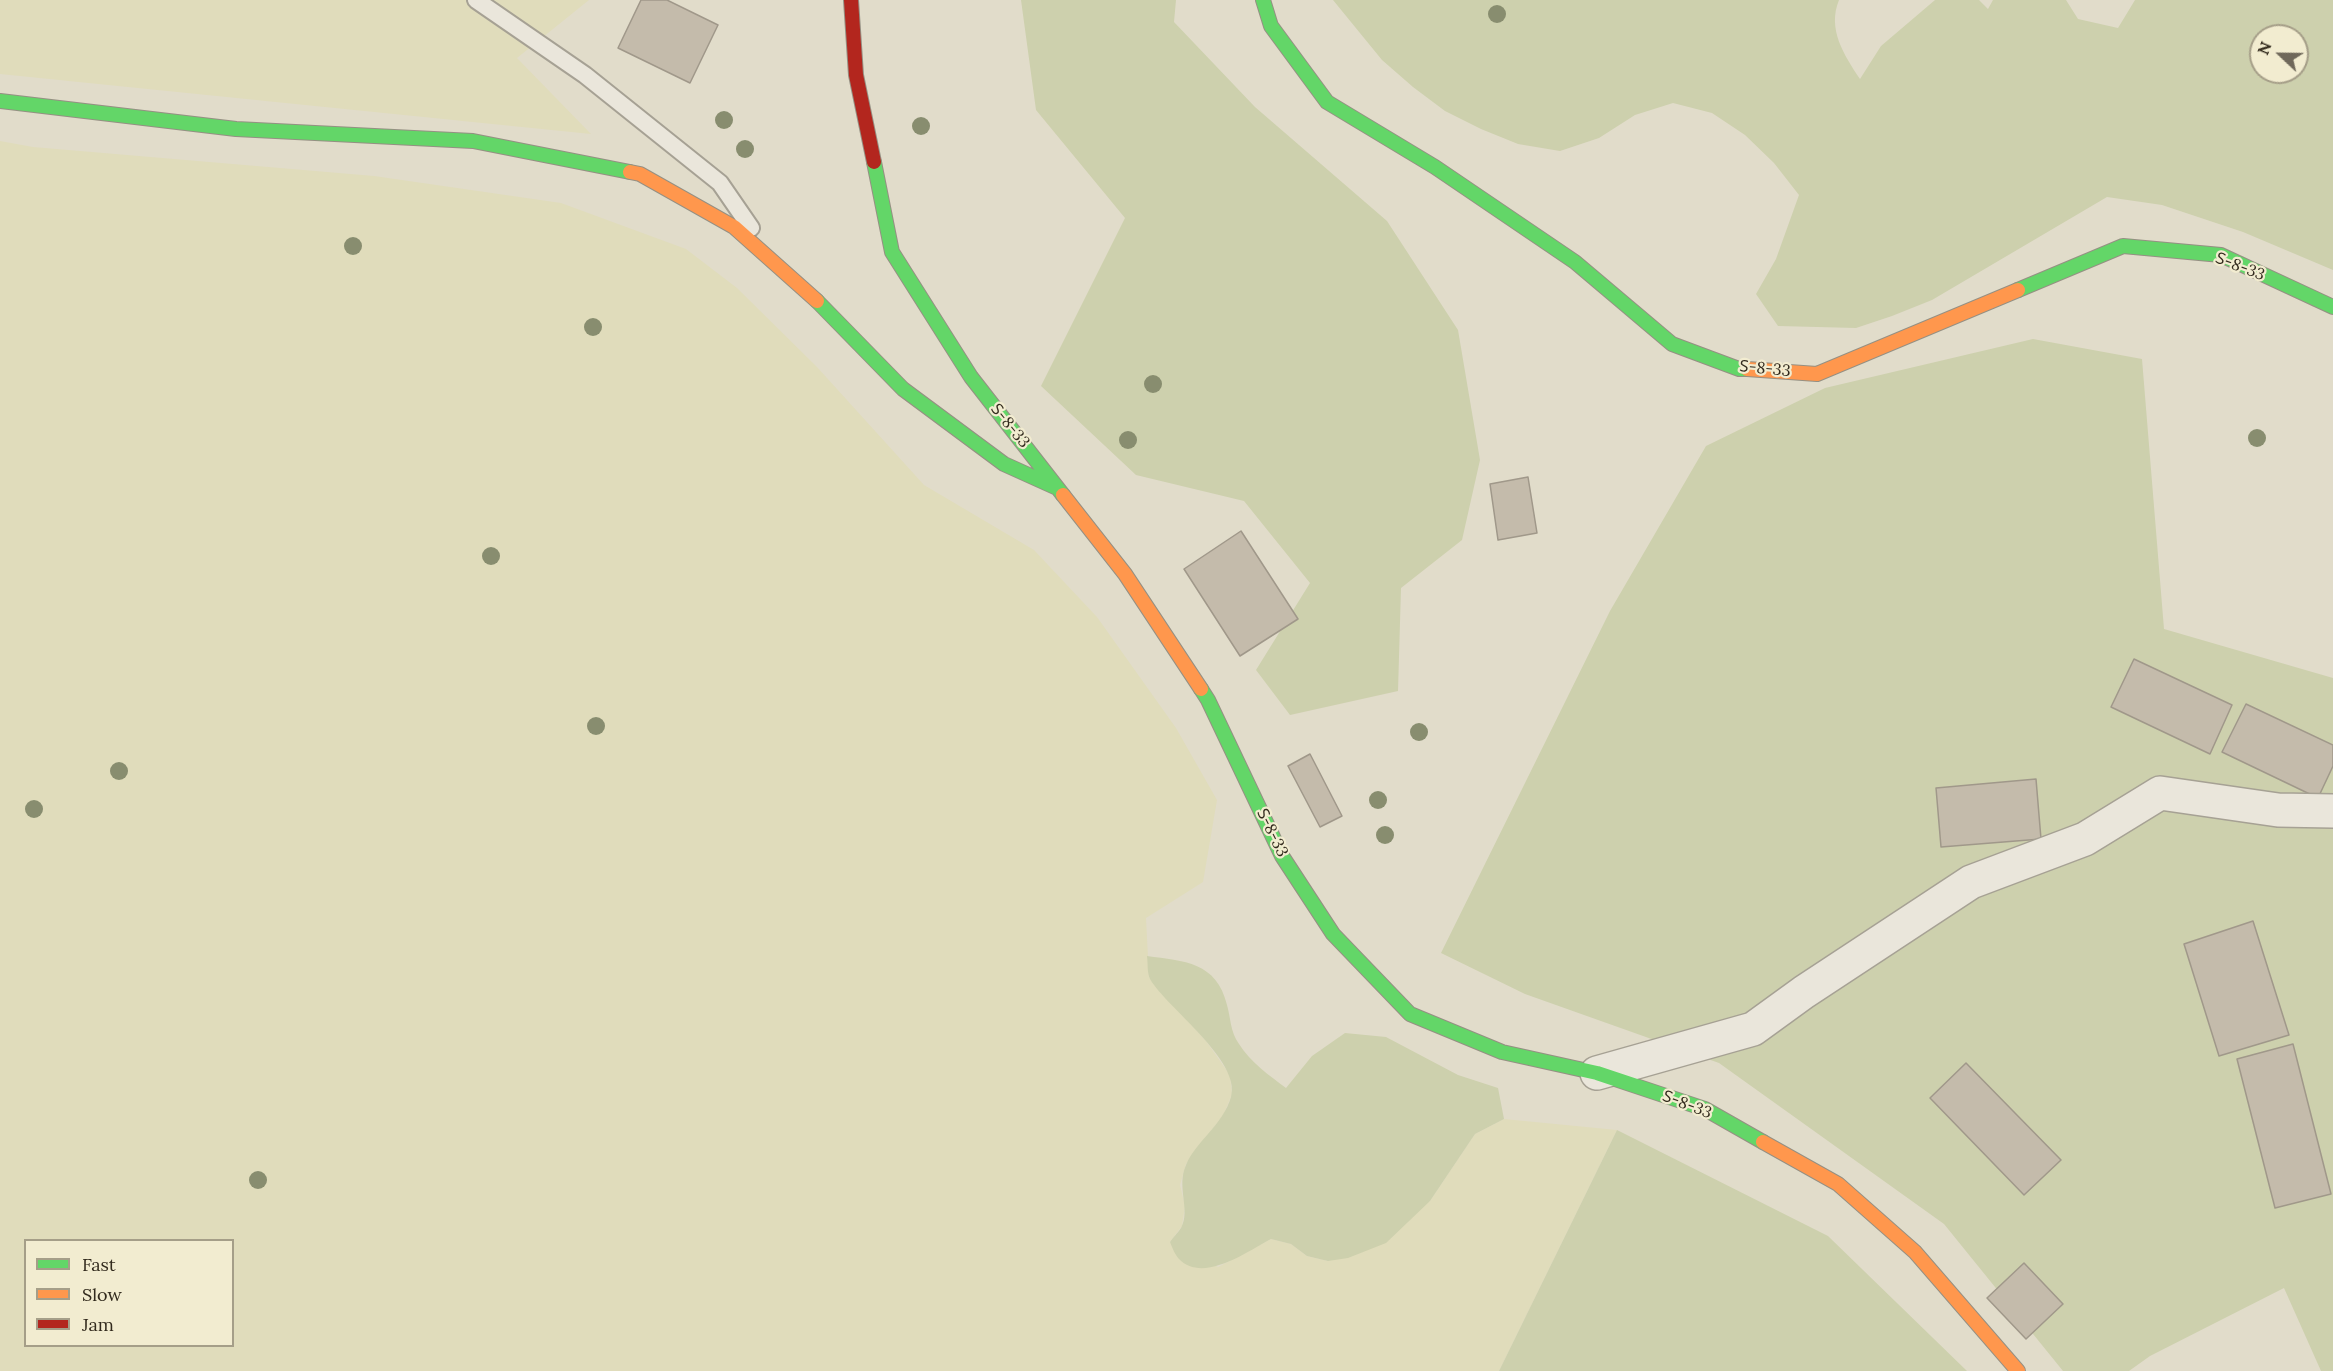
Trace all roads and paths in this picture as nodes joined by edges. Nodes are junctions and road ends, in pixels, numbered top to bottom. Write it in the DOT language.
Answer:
graph roads {
  1 [pos="476,0"];
  2 [pos="851,0"];
  3 [pos="1263,0"];
  4 [pos="0,102"];
  5 [pos="777,266"];
  6 [pos="2333,307"];
  7 [pos="1062,490"];
  8 [pos="2333,811"];
  9 [pos="1597,1073"];
  10 [pos="2018,1371"];
  1 -- 5 [label="lane"];
  2 -- 7 [label="street, Տ-8-33 / Տ-8-33"];
  3 -- 6 [label="street, Տ-8-33 / Տ-8-33"];
  4 -- 5 [label="street"];
  5 -- 7 [label="street"];
  7 -- 9 [label="street, Տ-8-33 / Տ-8-33"];
  8 -- 9 [label="street"];
  9 -- 10 [label="street, Տ-8-33 / Տ-8-33"];
}
